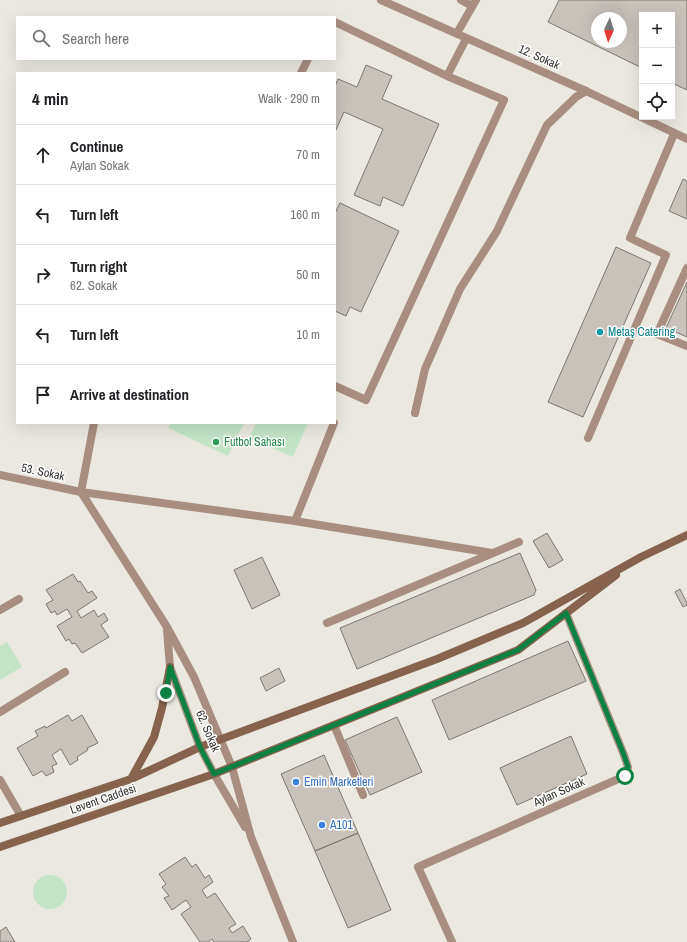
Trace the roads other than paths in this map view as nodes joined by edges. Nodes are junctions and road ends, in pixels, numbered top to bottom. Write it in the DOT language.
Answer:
graph roads {
  1 [pos="381,0"];
  2 [pos="461,0"];
  3 [pos="474,3"];
  4 [pos="336,22"];
  5 [pos="457,33"];
  6 [pos="466,39"];
  7 [pos="308,60"];
  8 [pos="302,72"];
  9 [pos="448,76"];
  10 [pos="586,91"];
  11 [pos="674,134"];
  12 [pos="687,139"];
  13 [pos="687,268"];
  14 [pos="687,346"];
  15 [pos="336,386"];
  16 [pos="415,413"];
  17 [pos="94,424"];
  18 [pos="333,424"];
  19 [pos="588,438"];
  20 [pos="0,476"];
  21 [pos="81,492"];
  22 [pos="295,521"];
  23 [pos="687,535"];
  24 [pos="519,542"];
  25 [pos="492,553"];
  26 [pos="641,557"];
  27 [pos="19,599"];
  28 [pos="0,610"];
  29 [pos="566,613"];
  30 [pos="327,623"];
  31 [pos="167,627"];
  32 [pos="170,667"];
  33 [pos="65,672"];
  34 [pos="0,712"];
  35 [pos="334,725"];
  36 [pos="221,740"];
  37 [pos="200,747"];
  38 [pos="232,767"];
  39 [pos="214,774"];
  40 [pos="131,779"];
  41 [pos="0,780"];
  42 [pos="363,795"];
  43 [pos="21,816"];
  44 [pos="0,823"];
  45 [pos="251,837"];
  46 [pos="0,847"];
  47 [pos="293,942"];
  48 [pos="452,942"];
  1 -- 5 [label="street, 12. Sokak"];
  2 -- 3 [label="street"];
  3 -- 5 [label="street"];
  4 -- 9 [label="street"];
  5 -- 6 [label="street, 12. Sokak"];
  6 -- 9 [label="street"];
  6 -- 10 [label="street, 12. Sokak"];
  7 -- 8 [label="street"];
  9 -- 15 [label="street"];
  10 -- 11 [label="street, 12. Sokak"];
  10 -- 16 [label="street"];
  11 -- 12 [label="street, 12. Sokak"];
  11 -- 19 [label="street"];
  13 -- 14 [label="street"];
  17 -- 21 [label="street"];
  18 -- 22 [label="street"];
  20 -- 21 [label="street, 53. Sokak"];
  21 -- 22 [label="street, 53. Sokak"];
  21 -- 31 [label="street, 62. Sokak"];
  22 -- 25 [label="street, 53. Sokak"];
  23 -- 26 [label="street"];
  24 -- 25 [label="street"];
  25 -- 30 [label="street"];
  26 -- 29 [label="street, Levent Caddesi"];
  26 -- 36 [label="street"];
  27 -- 28 [label="street"];
  29 -- 35 [label="street, Levent Caddesi"];
  29 -- 48 [label="street, Aylan Sokak"];
  31 -- 32 [label="street, 62. Sokak"];
  31 -- 36 [label="street, 62. Sokak"];
  32 -- 37 [label="street, 62. Sokak"];
  32 -- 40 [label="street"];
  33 -- 34 [label="street"];
  35 -- 38 [label="street, Levent Caddesi"];
  35 -- 42 [label="street"];
  36 -- 37 [label="street"];
  36 -- 38 [label="street, 62. Sokak"];
  37 -- 39 [label="street, 62. Sokak"];
  37 -- 40 [label="street"];
  38 -- 39 [label="street, Levent Caddesi"];
  38 -- 45 [label="street, 62. Sokak"];
  39 -- 45 [label="street, 62. Sokak"];
  39 -- 46 [label="street, Levent Caddesi"];
  40 -- 43 [label="street"];
  41 -- 43 [label="street"];
  43 -- 44 [label="street"];
  45 -- 47 [label="street, 62. Sokak"];
}
